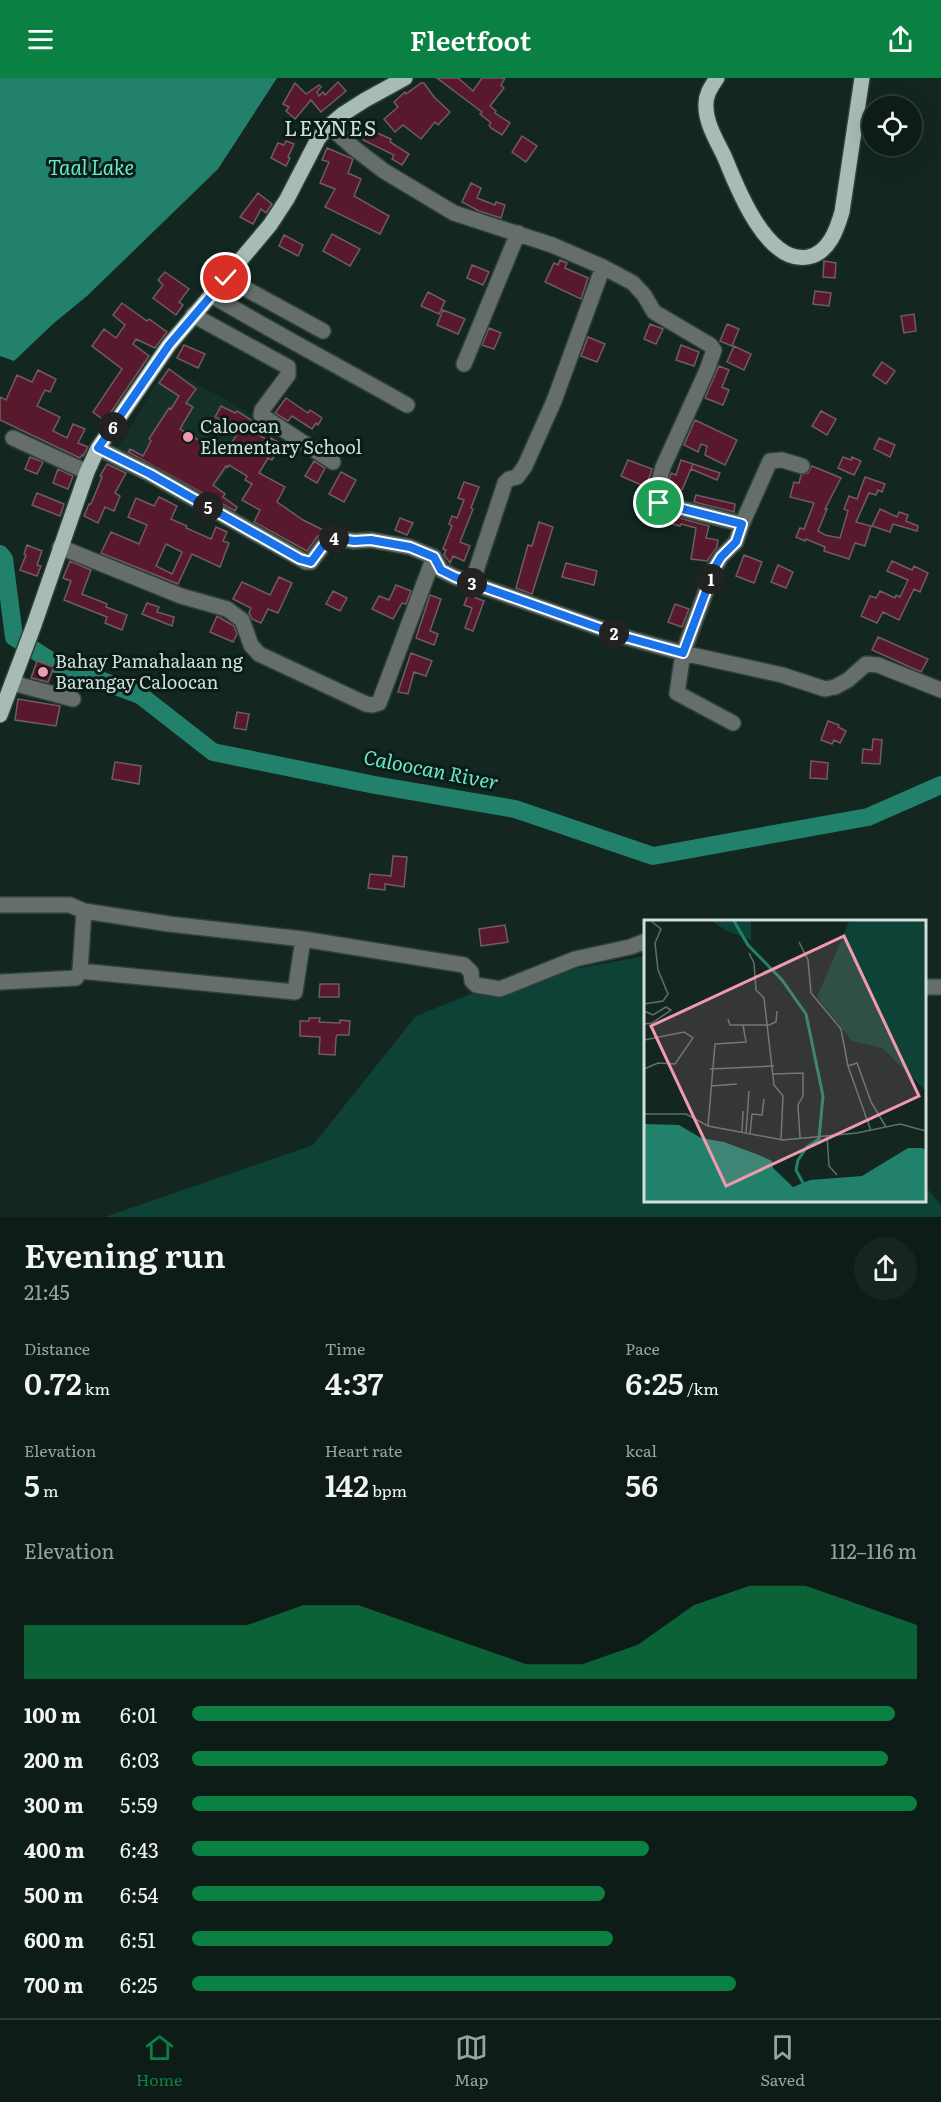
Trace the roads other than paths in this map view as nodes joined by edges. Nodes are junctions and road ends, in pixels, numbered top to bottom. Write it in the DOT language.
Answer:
graph roads {
  1 [pos="405,78"];
  2 [pos="717,78"];
  3 [pos="862,78"];
  4 [pos="329,126"];
  5 [pos="518,234"];
  6 [pos="603,267"];
  7 [pos="226,278"];
  8 [pos="211,295"];
  9 [pos="193,315"];
  10 [pos="323,331"];
  11 [pos="464,364"];
  12 [pos="407,405"];
  13 [pos="13,438"];
  14 [pos="98,448"];
  15 [pos="333,462"];
  16 [pos="802,466"];
  17 [pos="87,472"];
  18 [pos="742,524"];
  19 [pos="60,547"];
  20 [pos="434,557"];
  21 [pos="472,583"];
  22 [pos="683,653"];
  23 [pos="8,680"];
  24 [pos="941,690"];
  25 [pos="73,699"];
  26 [pos="0,715"];
  27 [pos="733,723"];
  28 [pos="0,905"];
  29 [pos="84,911"];
  30 [pos="303,939"];
  31 [pos="644,941"];
  32 [pos="80,971"];
  33 [pos="0,982"];
  1 -- 4 [label="main road"];
  2 -- 3 [label="main road"];
  4 -- 5 [label="street"];
  4 -- 7 [label="main road"];
  5 -- 6 [label="street"];
  5 -- 11 [label="street"];
  6 -- 18 [label="street"];
  6 -- 21 [label="street"];
  7 -- 8 [label="main road"];
  7 -- 10 [label="street"];
  8 -- 9 [label="main road"];
  8 -- 12 [label="street"];
  9 -- 14 [label="main road"];
  9 -- 15 [label="street"];
  13 -- 17 [label="street"];
  14 -- 17 [label="main road"];
  14 -- 20 [label="street"];
  16 -- 18 [label="street"];
  17 -- 19 [label="main road"];
  18 -- 22 [label="street"];
  19 -- 20 [label="street"];
  19 -- 23 [label="main road"];
  20 -- 21 [label="street"];
  21 -- 22 [label="street"];
  22 -- 24 [label="street"];
  22 -- 27 [label="street"];
  23 -- 25 [label="street"];
  23 -- 26 [label="main road"];
  28 -- 29 [label="street"];
  29 -- 30 [label="street"];
  29 -- 32 [label="street"];
  30 -- 31 [label="street"];
  30 -- 32 [label="street"];
  32 -- 33 [label="street"];
}
